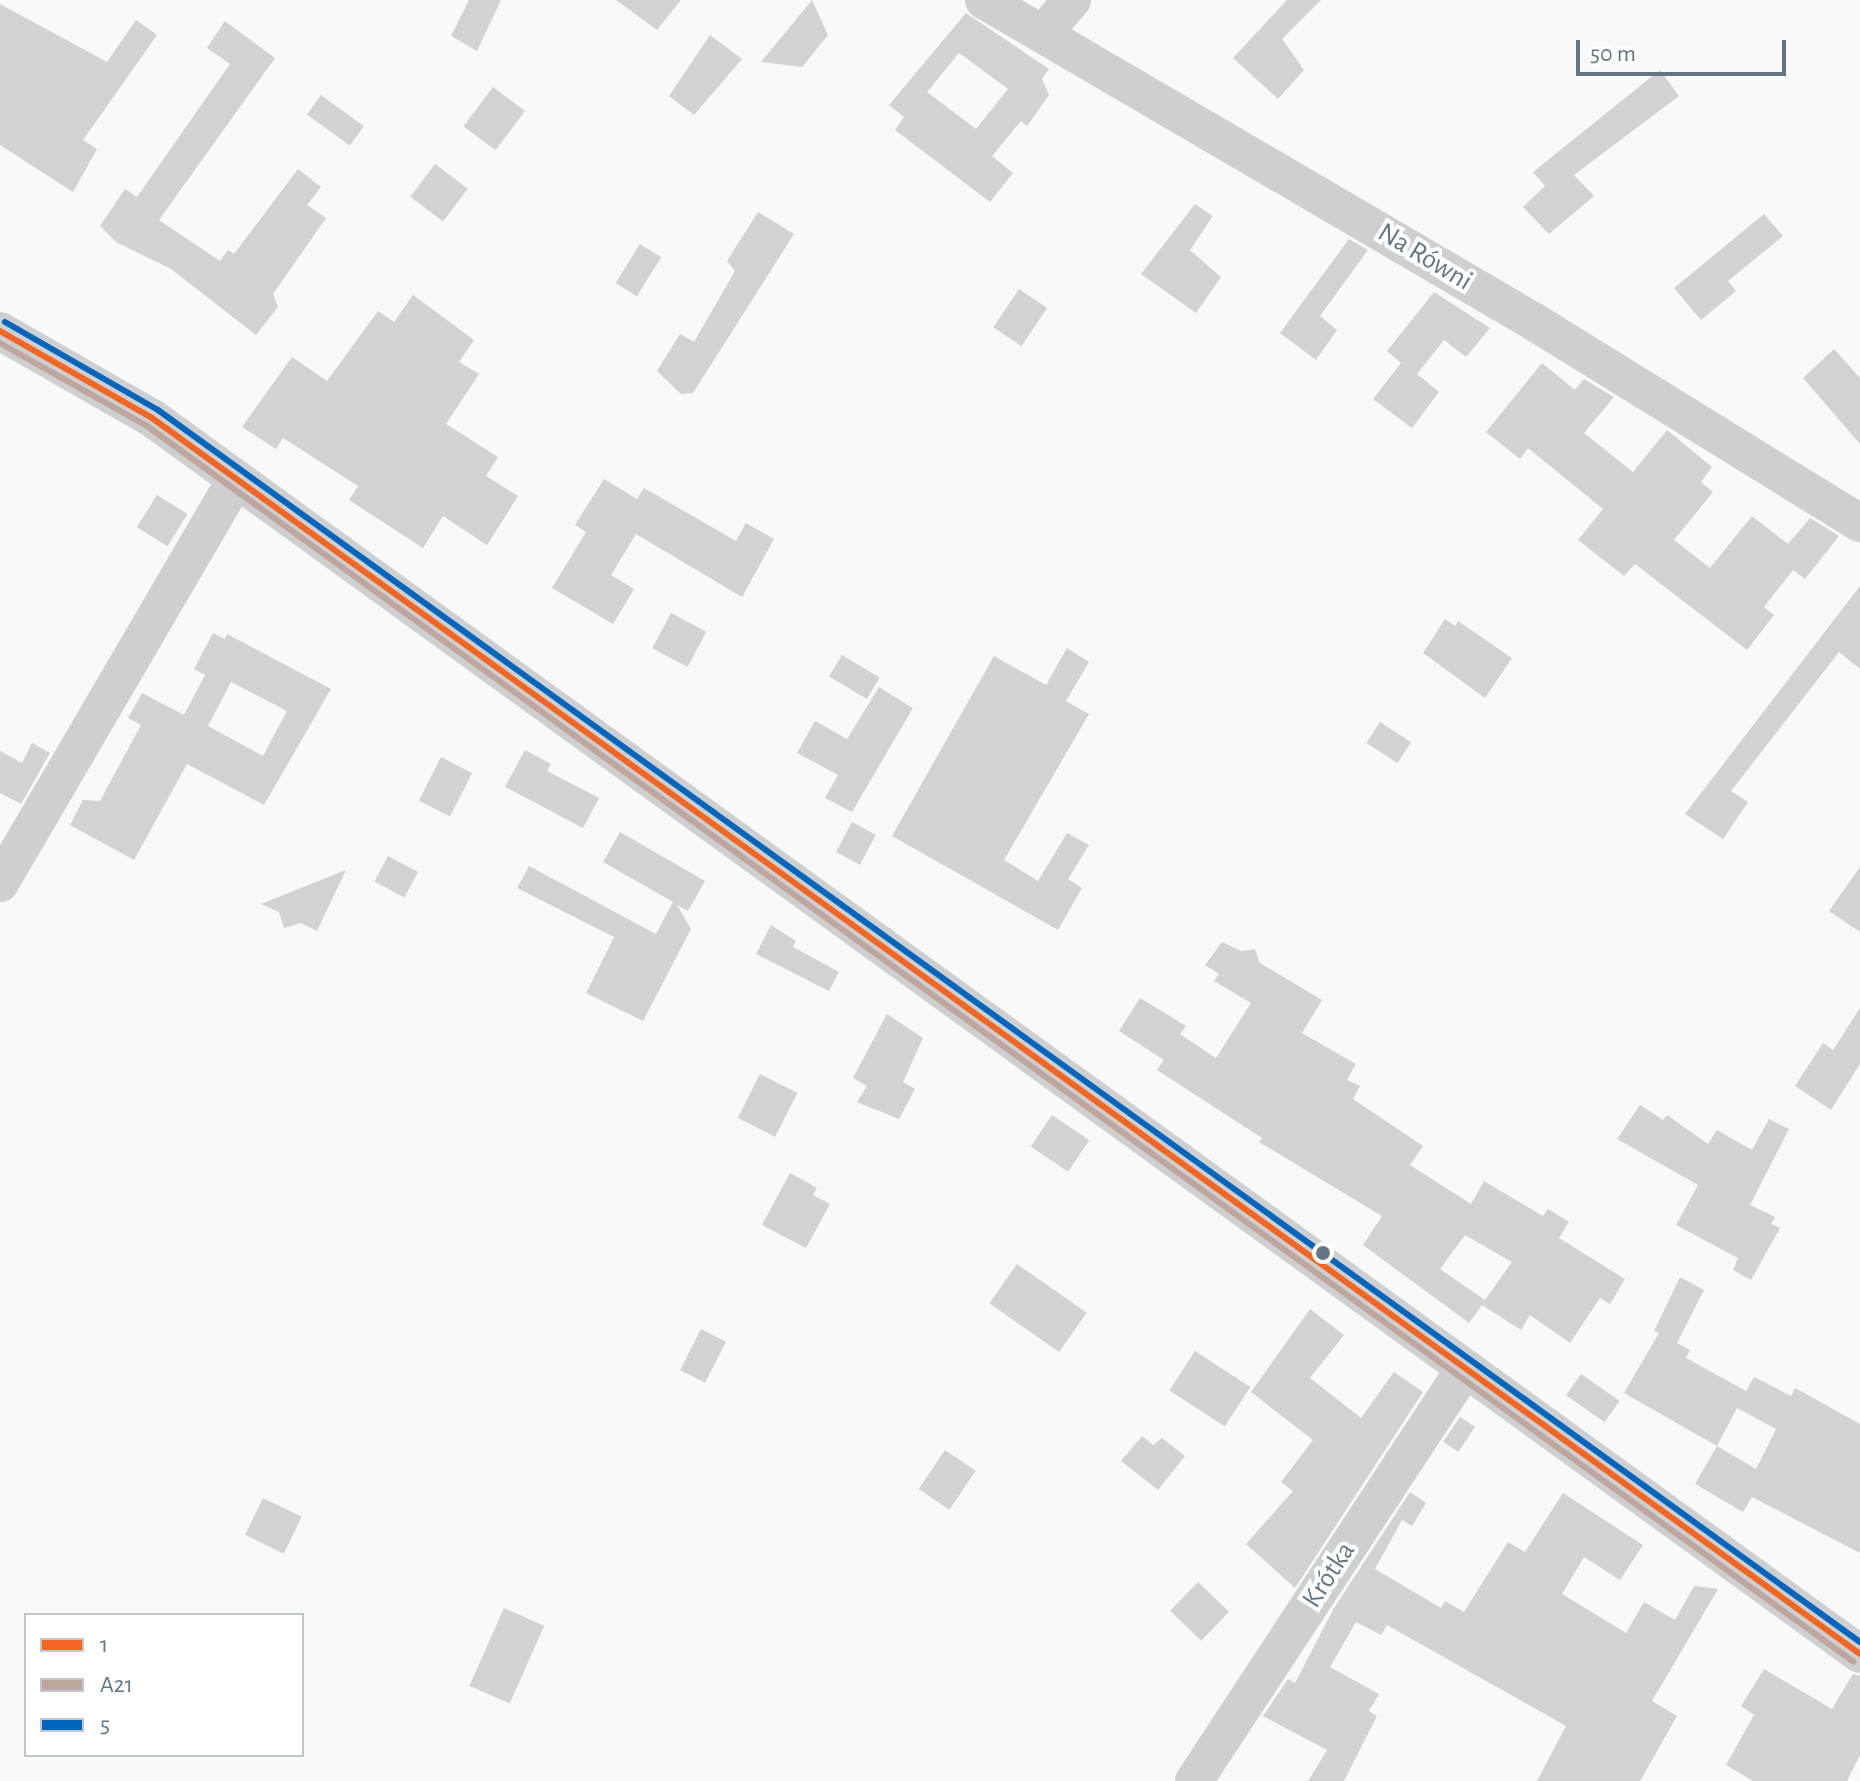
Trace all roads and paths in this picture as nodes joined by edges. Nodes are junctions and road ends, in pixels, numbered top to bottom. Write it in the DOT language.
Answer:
graph roads {
  1 [pos="984,0"];
  2 [pos="1072,0"];
  3 [pos="1045,31"];
  4 [pos="0,331"];
  5 [pos="236,479"];
  6 [pos="1860,523"];
  7 [pos="0,883"];
  8 [pos="1465,1369"];
  9 [pos="1856,1643"];
  10 [pos="1194,1781"];
  1 -- 3 [label="street, Na Równi"];
  2 -- 3 [label="street"];
  3 -- 6 [label="street, Na Równi"];
  4 -- 5 [label="street"];
  5 -- 7 [label="street"];
  5 -- 8 [label="street"];
  8 -- 9 [label="street"];
  8 -- 10 [label="street, Krótka"];
}
